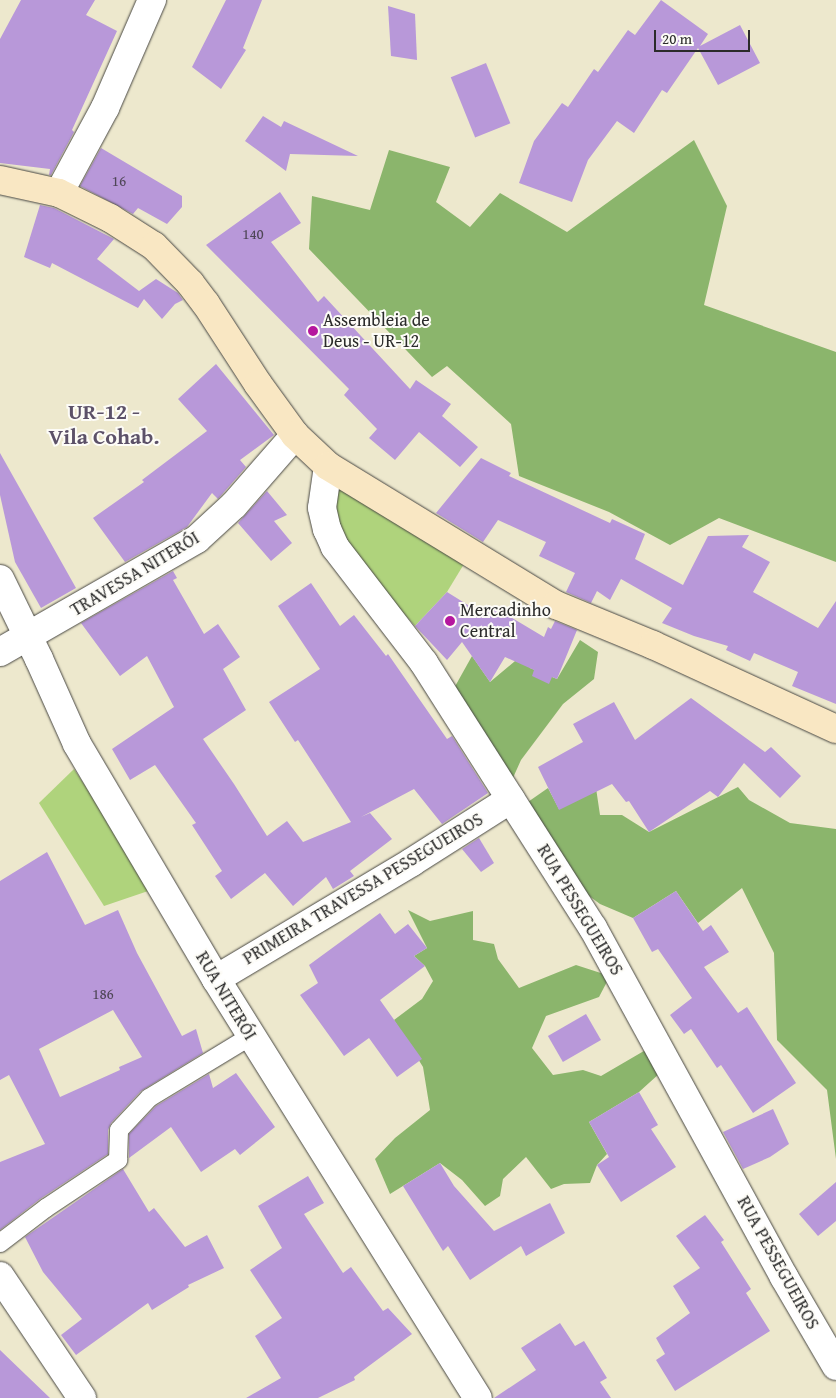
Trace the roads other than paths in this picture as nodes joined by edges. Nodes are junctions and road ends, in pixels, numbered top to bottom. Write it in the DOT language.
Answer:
graph roads {
  1 [pos="152,0"];
  2 [pos="0,180"];
  3 [pos="59,194"];
  4 [pos="295,435"];
  5 [pos="328,466"];
  6 [pos="0,580"];
  7 [pos="28,637"];
  8 [pos="0,652"];
  9 [pos="836,729"];
  10 [pos="511,799"];
  11 [pos="216,979"];
  12 [pos="251,1036"];
  13 [pos="0,1243"];
  14 [pos="0,1276"];
  15 [pos="836,1366"];
  16 [pos="82,1398"];
  17 [pos="478,1398"];
  1 -- 3 [label="street"];
  2 -- 3 [label="main road"];
  3 -- 4 [label="main road"];
  4 -- 5 [label="main road"];
  4 -- 7 [label="street, TRAVESSA NITERÓI"];
  5 -- 9 [label="main road"];
  5 -- 10 [label="street, RUA PESSEGUEIROS"];
  6 -- 7 [label="street, RUA NITERÓI"];
  7 -- 8 [label="street, TRAVESSA NITERÓI"];
  7 -- 11 [label="street, RUA NITERÓI"];
  10 -- 11 [label="street, PRIMEIRA TRAVESSA PESSEGUEIROS"];
  10 -- 15 [label="street, RUA PESSEGUEIROS"];
  11 -- 12 [label="street, RUA NITERÓI"];
  12 -- 13 [label="lane"];
  12 -- 17 [label="street, RUA NITERÓI"];
  14 -- 16 [label="street"];
}
